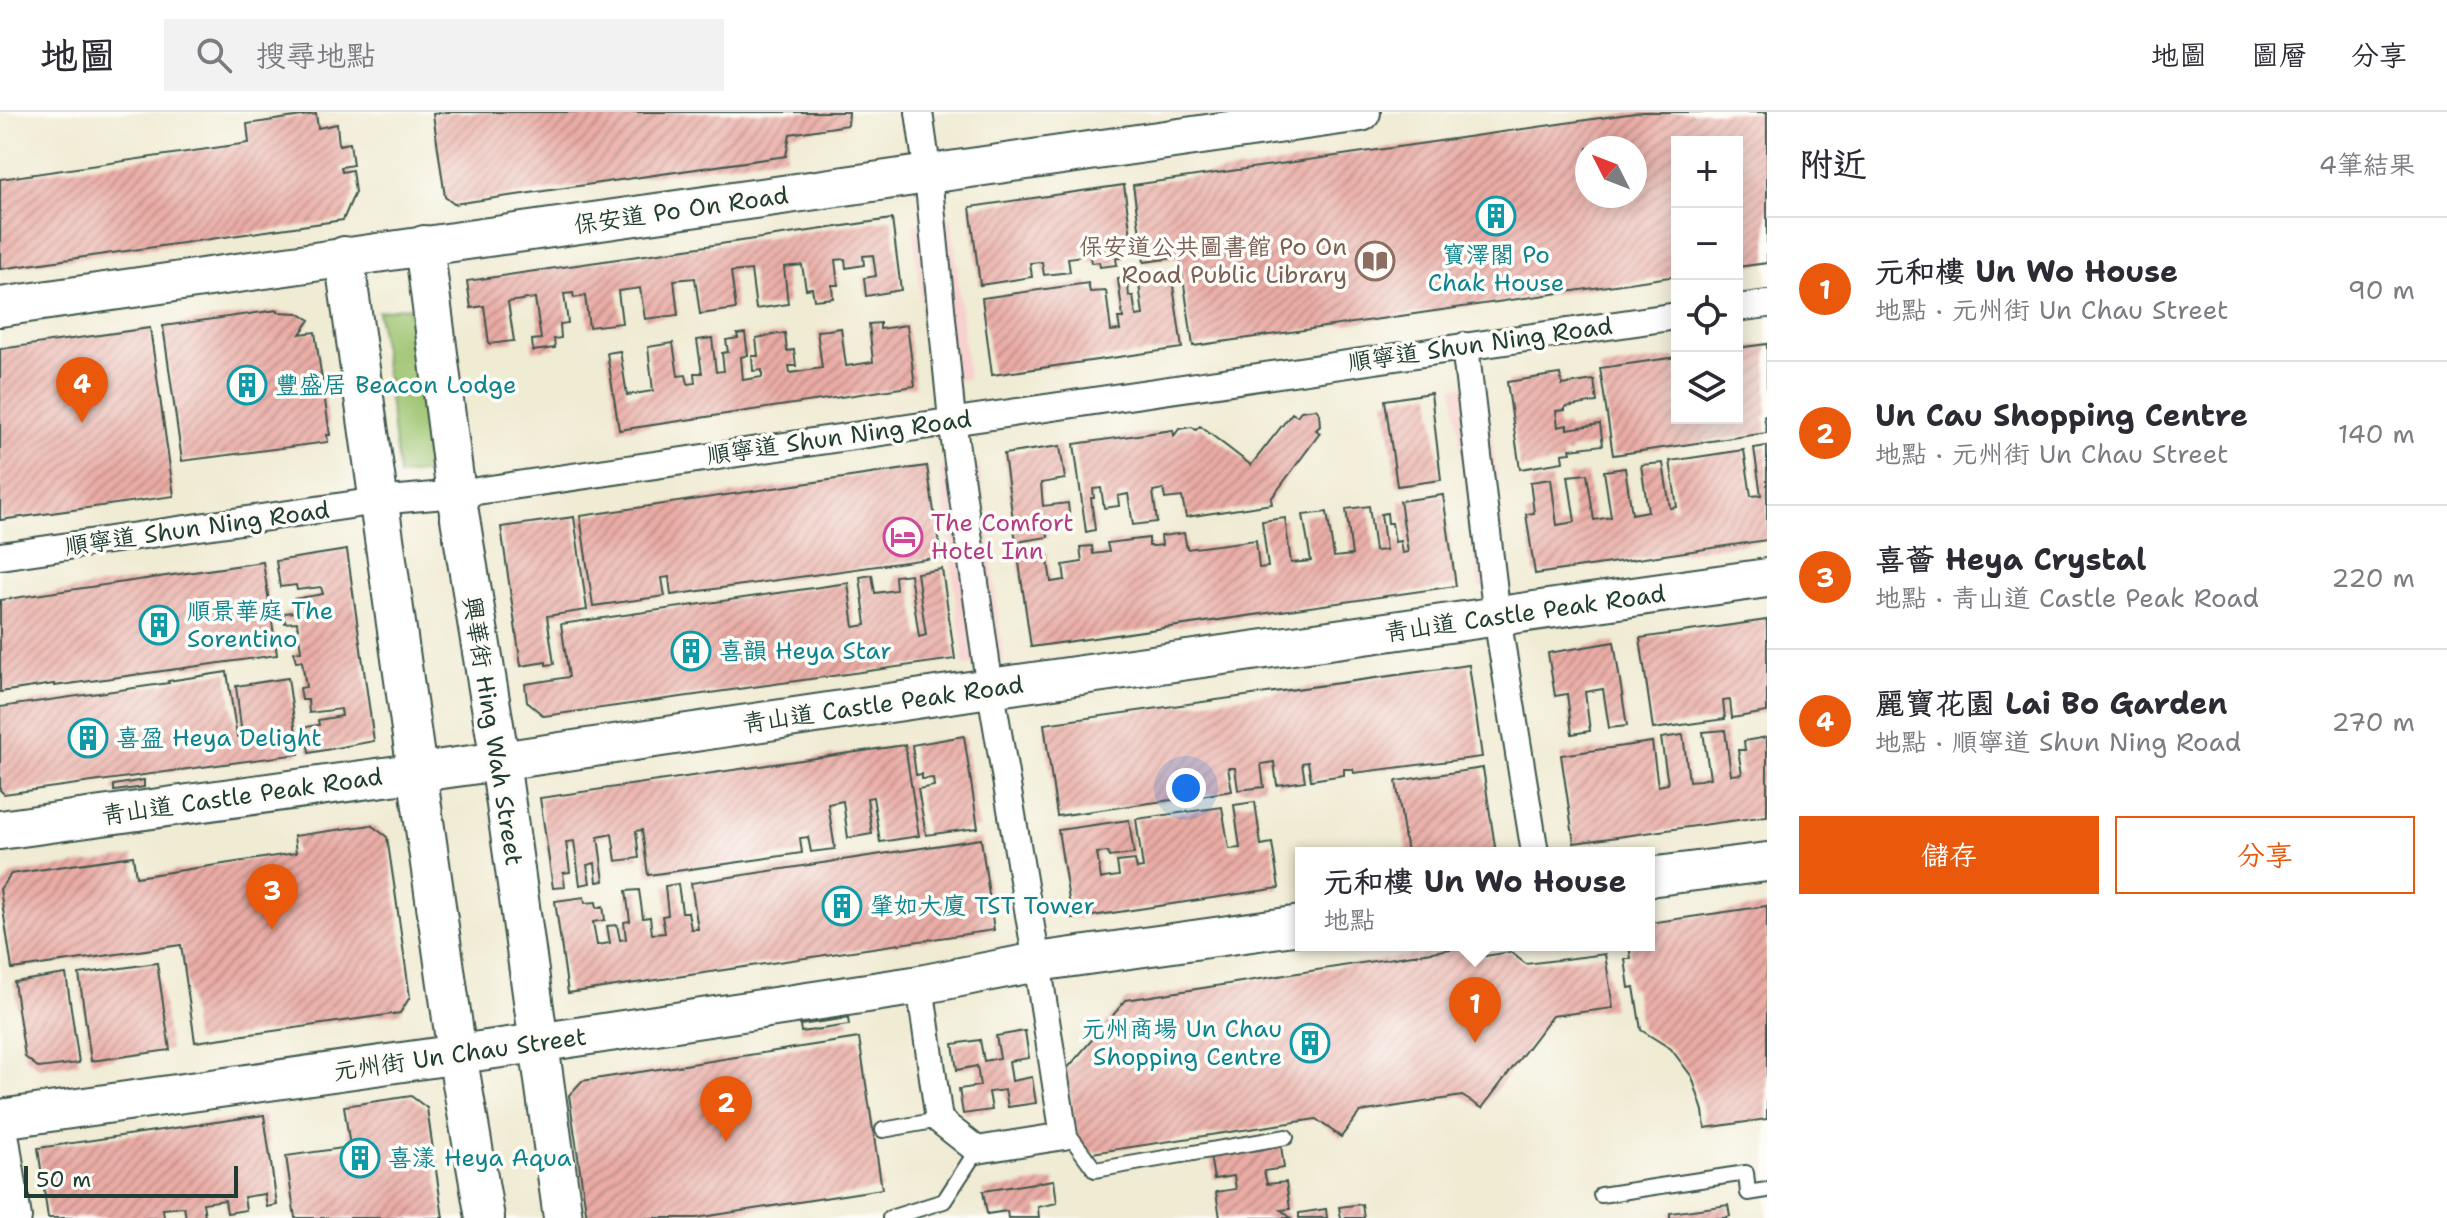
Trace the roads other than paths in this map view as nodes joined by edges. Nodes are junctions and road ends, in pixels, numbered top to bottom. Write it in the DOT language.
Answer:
graph roads {
  1 [pos="919,112"];
  2 [pos="1361,112"];
  3 [pos="928,176"];
  4 [pos="424,245"];
  5 [pos="344,256"];
  6 [pos="1767,304"];
  7 [pos="0,307"];
  8 [pos="1743,307"];
  9 [pos="1671,317"];
  10 [pos="1465,346"];
  11 [pos="952,420"];
  12 [pos="456,494"];
  13 [pos="378,501"];
  14 [pos="0,556"];
  15 [pos="1767,578"];
  16 [pos="1497,617"];
  17 [pos="990,688"];
  18 [pos="500,761"];
  19 [pos="416,772"];
  20 [pos="0,830"];
  21 [pos="1534,847"];
  22 [pos="1767,862"];
  23 [pos="1655,876"];
  24 [pos="1295,926"];
  25 [pos="1037,962"];
  26 [pos="920,985"];
  27 [pos="537,1043"];
  28 [pos="457,1054"];
  29 [pos="0,1119"];
  30 [pos="939,1120"];
  31 [pos="1062,1126"];
  32 [pos="883,1130"];
  33 [pos="1286,1137"];
  34 [pos="0,1140"];
  35 [pos="977,1150"];
  36 [pos="1767,1190"];
  37 [pos="1601,1195"];
  38 [pos="12,1218"];
  39 [pos="485,1218"];
  40 [pos="563,1218"];
  41 [pos="890,1218"];
  1 -- 3 [label="street"];
  2 -- 3 [label="street, 保安道 Po On Road"];
  3 -- 4 [label="street, 保安道 Po On Road"];
  3 -- 11 [label="street"];
  4 -- 5 [label="street, 保安道 Po On Road"];
  4 -- 12 [label="street, 興華街 Hing Wah Street"];
  5 -- 7 [label="street, 保安道 Po On Road"];
  5 -- 13 [label="street"];
  6 -- 8 [label="street"];
  9 -- 10 [label="street, 順寧道 Shun Ning Road"];
  10 -- 11 [label="street, 順寧道 Shun Ning Road"];
  10 -- 16 [label="street"];
  11 -- 12 [label="street, 順寧道 Shun Ning Road"];
  11 -- 17 [label="street"];
  12 -- 13 [label="street, 順寧道 Shun Ning Road"];
  12 -- 18 [label="street, 興華街 Hing Wah Street"];
  13 -- 14 [label="street, 順寧道 Shun Ning Road"];
  13 -- 19 [label="street"];
  15 -- 16 [label="street, 青山道 Castle Peak Road"];
  16 -- 17 [label="street, 青山道 Castle Peak Road"];
  16 -- 21 [label="street"];
  17 -- 18 [label="street, 青山道 Castle Peak Road"];
  17 -- 25 [label="street"];
  18 -- 19 [label="street, 青山道 Castle Peak Road"];
  18 -- 27 [label="street, 興華街 Hing Wah Street"];
  19 -- 20 [label="street, 青山道 Castle Peak Road"];
  19 -- 28 [label="street"];
  22 -- 23 [label="street"];
  24 -- 25 [label="street, 元州街 Un Chau Street"];
  25 -- 26 [label="street, 元州街 Un Chau Street"];
  25 -- 31 [label="street"];
  26 -- 27 [label="street, 元州街 Un Chau Street"];
  26 -- 30 [label="street"];
  27 -- 28 [label="street, 元州街 Un Chau Street"];
  27 -- 40 [label="street, 興華街 Hing Wah Street"];
  28 -- 29 [label="street, 元州街 Un Chau Street"];
  28 -- 39 [label="street"];
  30 -- 32 [label="lane"];
  30 -- 35 [label="street"];
  31 -- 33 [label="lane"];
  31 -- 35 [label="street"];
  34 -- 38 [label="street"];
  35 -- 41 [label="lane"];
  36 -- 37 [label="lane"];
}
